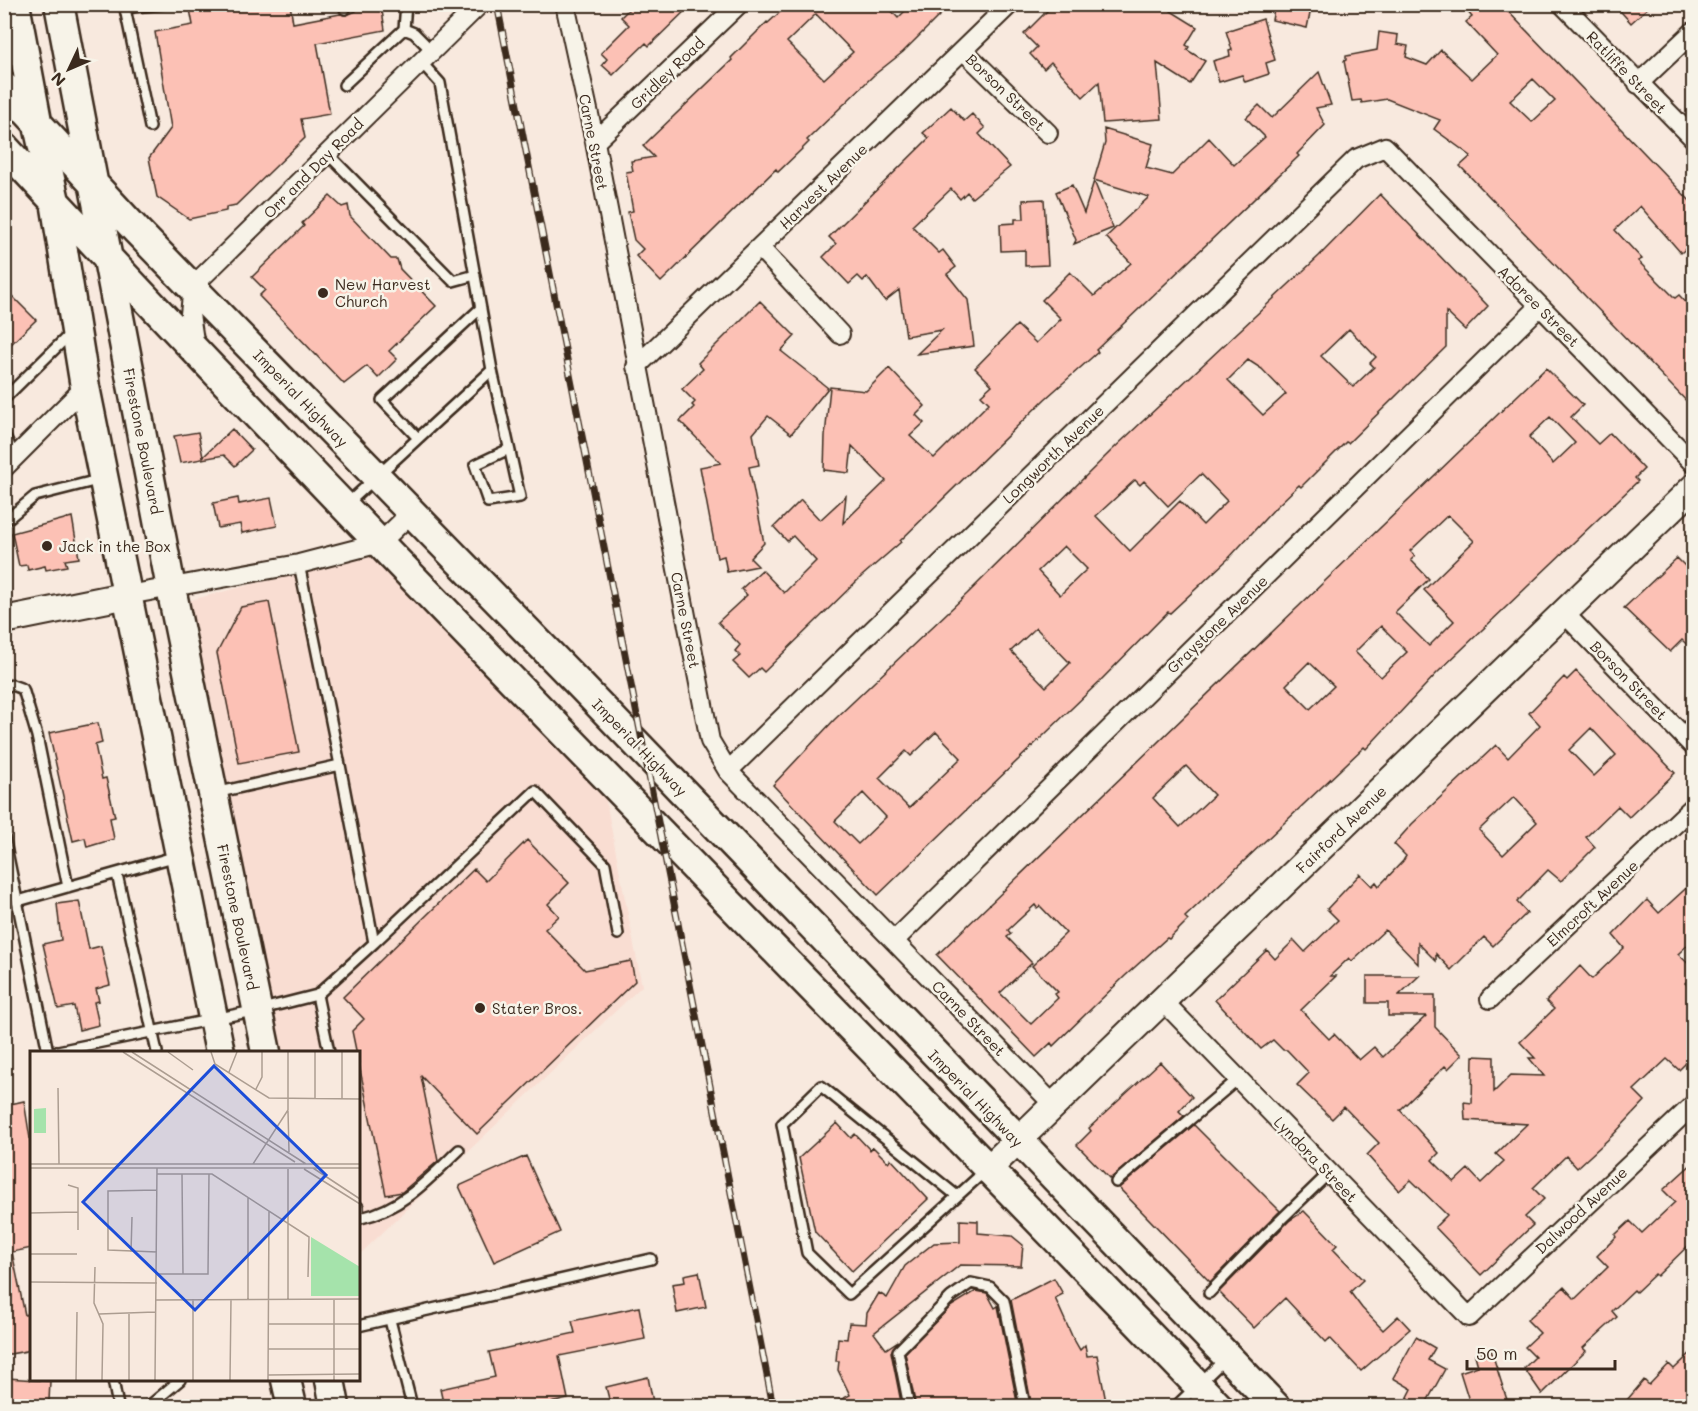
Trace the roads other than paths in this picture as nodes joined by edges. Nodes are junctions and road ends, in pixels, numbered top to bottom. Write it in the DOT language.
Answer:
graph roads {
  1 [pos="15,4"];
  2 [pos="59,4"];
  3 [pos="162,4"];
  4 [pos="406,4"];
  5 [pos="480,4"];
  6 [pos="565,4"];
  7 [pos="739,4"];
  8 [pos="1010,4"];
  9 [pos="1562,4"];
  10 [pos="124,6"];
  11 [pos="404,29"];
  12 [pos="1694,31"];
  13 [pos="963,50"];
  14 [pos="426,57"];
  15 [pos="1638,84"];
  16 [pos="344,85"];
  17 [pos="4,87"];
  18 [pos="37,121"];
  19 [pos="150,127"];
  20 [pos="1048,133"];
  21 [pos="1694,139"];
  22 [pos="595,142"];
  23 [pos="4,147"];
  24 [pos="1385,147"];
  25 [pos="327,153"];
  26 [pos="94,183"];
  27 [pos="55,201"];
  28 [pos="760,248"];
  29 [pos="110,262"];
  30 [pos="475,274"];
  31 [pos="194,286"];
  32 [pos="1540,306"];
  33 [pos="481,308"];
  34 [pos="76,328"];
  35 [pos="840,334"];
  36 [pos="196,351"];
  37 [pos="636,367"];
  38 [pos="492,370"];
  39 [pos="85,387"];
  40 [pos="4,399"];
  41 [pos="4,434"];
  42 [pos="417,437"];
  43 [pos="509,449"];
  44 [pos="10,462"];
  45 [pos="1694,464"];
  46 [pos="376,476"];
  47 [pos="104,479"];
  48 [pos="1694,487"];
  49 [pos="345,506"];
  50 [pos="412,512"];
  51 [pos="4,522"];
  52 [pos="380,543"];
  53 [pos="299,564"];
  54 [pos="171,588"];
  55 [pos="128,596"];
  56 [pos="1564,613"];
  57 [pos="4,620"];
  58 [pos="4,687"];
  59 [pos="1694,747"];
  60 [pos="340,765"];
  61 [pos="728,771"];
  62 [pos="213,794"];
  63 [pos="1694,806"];
  64 [pos="4,837"];
  65 [pos="180,855"];
  66 [pos="117,874"];
  67 [pos="68,887"];
  68 [pos="18,901"];
  69 [pos="618,934"];
  70 [pos="894,941"];
  71 [pos="374,943"];
  72 [pos="317,995"];
  73 [pos="1490,999"];
  74 [pos="1163,1001"];
  75 [pos="258,1010"];
  76 [pos="213,1019"];
  77 [pos="153,1032"];
  78 [pos="51,1051"];
  79 [pos="61,1051"];
  80 [pos="157,1051"];
  81 [pos="220,1051"];
  82 [pos="266,1051"];
  83 [pos="329,1051"];
  84 [pos="1238,1079"];
  85 [pos="1694,1104"];
  86 [pos="1055,1106"];
  87 [pos="1018,1141"];
  88 [pos="459,1150"];
  89 [pos="987,1170"];
  90 [pos="1329,1173"];
  91 [pos="1116,1182"];
  92 [pos="957,1196"];
  93 [pos="360,1218"];
  94 [pos="651,1259"];
  95 [pos="1209,1293"];
  96 [pos="1469,1317"];
  97 [pos="390,1320"];
  98 [pos="360,1326"];
  99 [pos="1227,1357"];
  100 [pos="113,1381"];
  101 [pos="179,1381"];
  102 [pos="286,1381"];
  103 [pos="330,1381"];
  104 [pos="1198,1386"];
  105 [pos="118,1407"];
  106 [pos="149,1407"];
  107 [pos="292,1407"];
  108 [pos="336,1407"];
  109 [pos="412,1407"];
  110 [pos="909,1407"];
  111 [pos="1025,1407"];
  112 [pos="1176,1407"];
  113 [pos="1218,1407"];
  114 [pos="1275,1407"];
  1 -- 18 [label="main road"];
  2 -- 26 [label="main road, Firestone Boulevard"];
  3 -- 10 [label="lane"];
  4 -- 11 [label="lane"];
  5 -- 14 [label="street, Orr and Day Road"];
  6 -- 22 [label="street, Carne Street"];
  7 -- 22 [label="street, Gridley Road"];
  8 -- 13 [label="street, Harvest Avenue"];
  9 -- 15 [label="street, Ratliffe Street"];
  10 -- 19 [label="lane"];
  11 -- 14 [label="lane"];
  11 -- 16 [label="lane"];
  12 -- 15 [label="street"];
  13 -- 20 [label="street, Borson Street"];
  13 -- 28 [label="street, Harvest Avenue"];
  14 -- 25 [label="street, Orr and Day Road"];
  14 -- 30 [label="lane"];
  15 -- 21 [label="street, Ratliffe Street"];
  17 -- 18 [label="main road, Imperial Highway"];
  18 -- 26 [label="main road, Imperial Highway"];
  18 -- 27 [label="main road"];
  22 -- 37 [label="street, Carne Street"];
  23 -- 27 [label="main road"];
  24 -- 32 [label="street, Adoree Street"];
  24 -- 61 [label="street, Longworth Avenue"];
  25 -- 30 [label="lane"];
  25 -- 31 [label="street, Orr and Day Road"];
  26 -- 29 [label="main road, Firestone Boulevard"];
  26 -- 31 [label="main road, Imperial Highway"];
  27 -- 29 [label="main road"];
  27 -- 34 [label="main road"];
  28 -- 35 [label="street"];
  28 -- 37 [label="street, Harvest Avenue"];
  29 -- 36 [label="main road"];
  29 -- 54 [label="main road, Firestone Boulevard"];
  30 -- 33 [label="lane"];
  31 -- 36 [label="street"];
  31 -- 46 [label="main road, Imperial Highway"];
  32 -- 45 [label="street, Adoree Street"];
  32 -- 70 [label="street, Graystone Avenue"];
  33 -- 38 [label="lane"];
  33 -- 42 [label="lane"];
  34 -- 39 [label="main road"];
  34 -- 40 [label="lane"];
  36 -- 49 [label="main road"];
  37 -- 61 [label="street, Carne Street"];
  38 -- 42 [label="lane"];
  38 -- 43 [label="lane"];
  39 -- 44 [label="street"];
  39 -- 47 [label="main road"];
  41 -- 44 [label="lane"];
  42 -- 46 [label="lane"];
  43 -- 43 [label="lane"];
  46 -- 49 [label="lane"];
  46 -- 50 [label="main road, Imperial Highway"];
  47 -- 51 [label="lane"];
  47 -- 55 [label="main road"];
  48 -- 56 [label="street, Fairford Avenue"];
  49 -- 52 [label="main road"];
  50 -- 52 [label="street"];
  50 -- 87 [label="main road, Imperial Highway"];
  52 -- 53 [label="street"];
  52 -- 89 [label="main road"];
  53 -- 54 [label="street"];
  53 -- 60 [label="lane"];
  54 -- 55 [label="street"];
  54 -- 62 [label="main road, Firestone Boulevard"];
  55 -- 57 [label="street"];
  55 -- 65 [label="main road"];
  56 -- 59 [label="street, Borson Street"];
  56 -- 74 [label="street, Fairford Avenue"];
  58 -- 67 [label="lane"];
  60 -- 62 [label="lane"];
  60 -- 71 [label="lane"];
  61 -- 70 [label="street, Carne Street"];
  62 -- 75 [label="main road, Firestone Boulevard"];
  63 -- 73 [label="street, Elmcroft Avenue"];
  64 -- 68 [label="lane"];
  65 -- 66 [label="lane"];
  65 -- 76 [label="main road"];
  66 -- 67 [label="lane"];
  66 -- 77 [label="lane"];
  67 -- 68 [label="lane"];
  68 -- 78 [label="lane"];
  69 -- 71 [label="lane"];
  70 -- 86 [label="street, Carne Street"];
  71 -- 72 [label="lane"];
  72 -- 75 [label="lane"];
  72 -- 83 [label="lane"];
  74 -- 84 [label="street, Lyndora Street"];
  74 -- 86 [label="street, Fairford Avenue"];
  75 -- 76 [label="lane"];
  75 -- 82 [label="main road, Firestone Boulevard"];
  76 -- 77 [label="lane"];
  76 -- 81 [label="main road"];
  77 -- 79 [label="lane"];
  77 -- 80 [label="lane"];
  84 -- 90 [label="street, Lyndora Street"];
  84 -- 91 [label="lane"];
  85 -- 96 [label="street, Dalwood Avenue"];
  86 -- 87 [label="street, Fairford Avenue"];
  87 -- 89 [label="street, Fairford Avenue"];
  87 -- 99 [label="main road, Imperial Highway"];
  88 -- 93 [label="lane"];
  89 -- 92 [label="lane"];
  89 -- 104 [label="main road"];
  90 -- 95 [label="lane"];
  90 -- 96 [label="street, Lyndora Street"];
  92 -- 92 [label="lane"];
  94 -- 97 [label="lane"];
  97 -- 98 [label="lane"];
  97 -- 109 [label="lane"];
  99 -- 104 [label="lane"];
  99 -- 114 [label="main road, Imperial Highway"];
  100 -- 105 [label="lane"];
  101 -- 106 [label="lane"];
  102 -- 107 [label="main road"];
  103 -- 108 [label="main road"];
  104 -- 112 [label="lane"];
  104 -- 113 [label="main road"];
  110 -- 111 [label="lane"];
}
